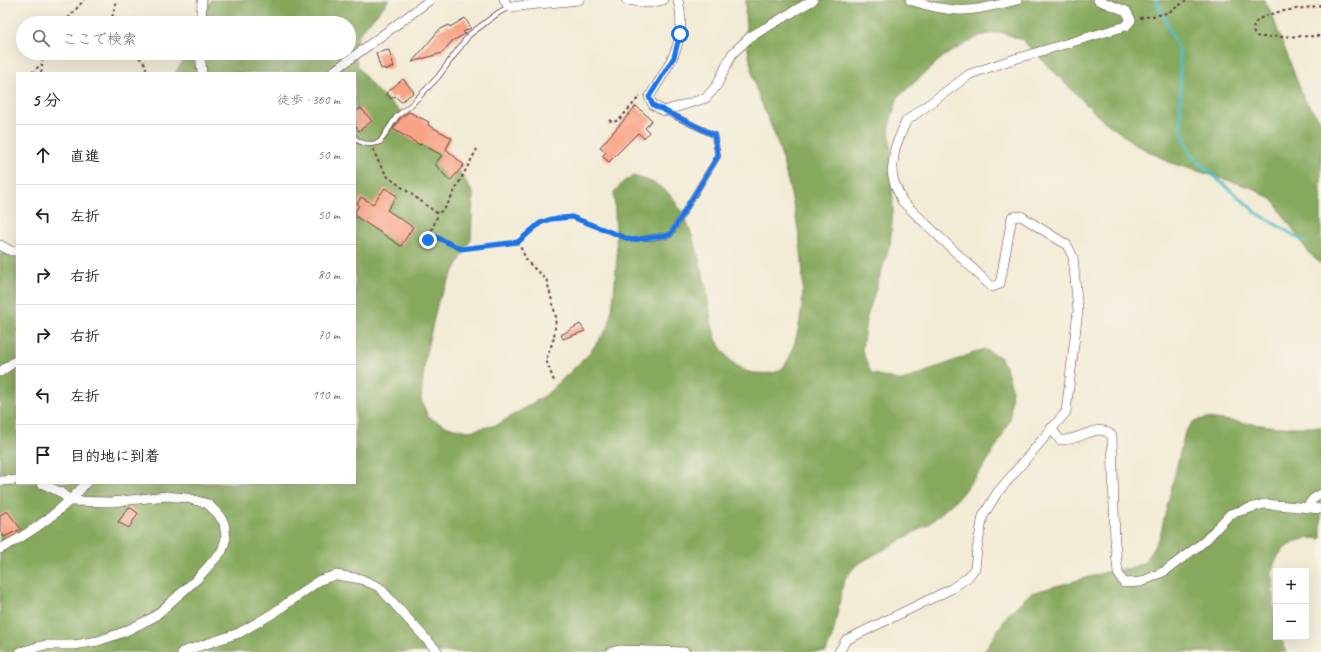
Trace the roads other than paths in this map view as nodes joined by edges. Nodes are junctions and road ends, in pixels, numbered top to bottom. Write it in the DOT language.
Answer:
graph roads {
  1 [pos="202,0"];
  2 [pos="430,0"];
  3 [pos="579,0"];
  4 [pos="626,0"];
  5 [pos="663,0"];
  6 [pos="678,0"];
  7 [pos="813,0"];
  8 [pos="910,0"];
  9 [pos="1017,0"];
  10 [pos="1098,0"];
  11 [pos="507,3"];
  12 [pos="201,16"];
  13 [pos="356,55"];
  14 [pos="201,60"];
  15 [pos="349,60"];
  16 [pos="202,72"];
  17 [pos="332,72"];
  18 [pos="664,111"];
  19 [pos="356,139"];
  20 [pos="649,238"];
  21 [pos="0,245"];
  22 [pos="16,251"];
  23 [pos="16,361"];
  24 [pos="0,372"];
  25 [pos="1051,428"];
  26 [pos="16,480"];
  27 [pos="0,481"];
  28 [pos="43,484"];
  29 [pos="85,484"];
  30 [pos="1321,494"];
  31 [pos="71,502"];
  32 [pos="1307,507"];
  33 [pos="1321,510"];
  34 [pos="0,549"];
  35 [pos="20,652"];
  36 [pos="182,652"];
  37 [pos="438,652"];
  38 [pos="611,652"];
  39 [pos="685,652"];
  40 [pos="839,652"];
  1 -- 12 [label="street"];
  2 -- 13 [label="street"];
  3 -- 11 [label="street"];
  4 -- 5 [label="street"];
  6 -- 18 [label="street"];
  7 -- 18 [label="street"];
  8 -- 9 [label="street"];
  10 -- 25 [label="street"];
  11 -- 19 [label="lane"];
  14 -- 16 [label="street"];
  15 -- 17 [label="street"];
  18 -- 20 [label="lane"];
  21 -- 22 [label="street"];
  23 -- 24 [label="street"];
  25 -- 32 [label="street"];
  25 -- 40 [label="street"];
  26 -- 27 [label="street"];
  28 -- 31 [label="street"];
  29 -- 31 [label="street"];
  30 -- 32 [label="street"];
  31 -- 34 [label="street"];
  31 -- 35 [label="street"];
  32 -- 33 [label="street"];
  36 -- 37 [label="street"];
  38 -- 39 [label="street"];
}
